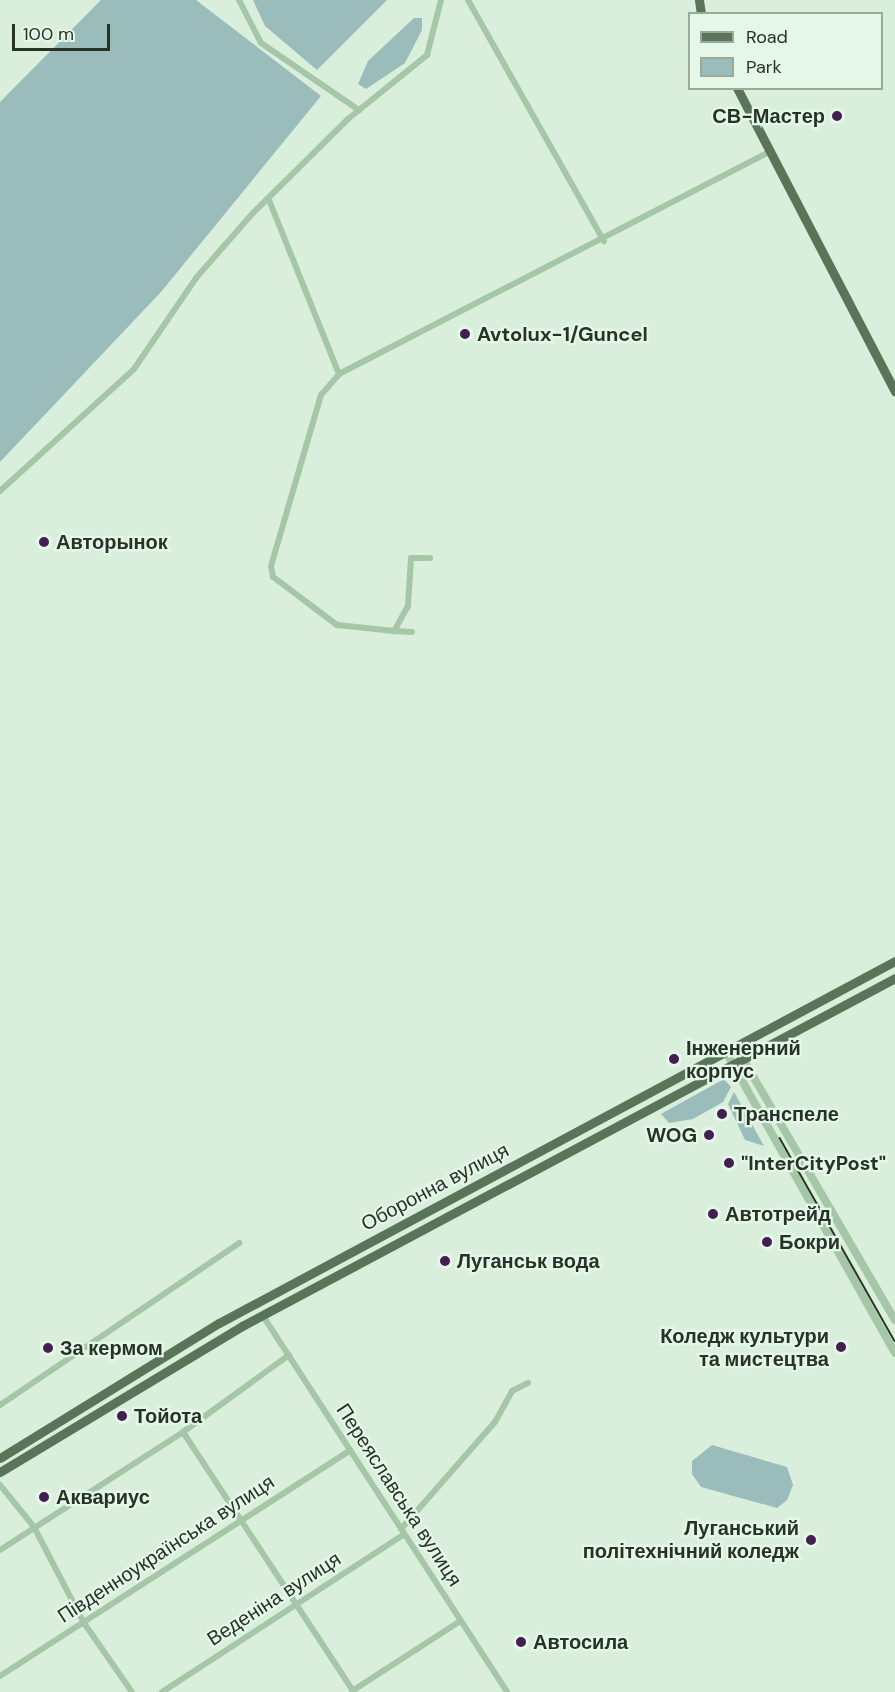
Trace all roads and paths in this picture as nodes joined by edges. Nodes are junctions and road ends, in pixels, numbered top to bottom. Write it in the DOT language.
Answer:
graph roads {
  1 [pos="238,0"];
  2 [pos="441,0"];
  3 [pos="468,0"];
  4 [pos="738,90"];
  5 [pos="359,110"];
  6 [pos="769,152"];
  7 [pos="269,200"];
  8 [pos="604,241"];
  9 [pos="339,374"];
  10 [pos="895,391"];
  11 [pos="0,491"];
  12 [pos="430,558"];
  13 [pos="394,631"];
  14 [pos="412,632"];
  15 [pos="895,962"];
  16 [pos="895,978"];
  17 [pos="736,1047"];
  18 [pos="726,1052"];
  19 [pos="743,1059"];
  20 [pos="732,1064"];
  21 [pos="792,1140"];
  22 [pos="778,1148"];
  23 [pos="239,1243"];
  24 [pos="263,1316"];
  25 [pos="895,1320"];
  26 [pos="895,1353"];
  27 [pos="289,1355"];
  28 [pos="528,1383"];
  29 [pos="0,1405"];
  30 [pos="183,1432"];
  31 [pos="351,1450"];
  32 [pos="0,1458"];
  33 [pos="0,1472"];
  34 [pos="0,1485"];
  35 [pos="240,1519"];
  36 [pos="33,1527"];
  37 [pos="403,1532"];
  38 [pos="0,1550"];
  39 [pos="297,1604"];
  40 [pos="460,1621"];
  41 [pos="84,1623"];
  42 [pos="0,1676"];
  43 [pos="132,1692"];
  44 [pos="162,1692"];
  45 [pos="353,1692"];
  46 [pos="507,1692"];
  1 -- 5 [label="street"];
  2 -- 5 [label="street"];
  3 -- 8 [label="street"];
  4 -- 6 [label="main road"];
  5 -- 7 [label="street"];
  6 -- 8 [label="street"];
  6 -- 10 [label="main road"];
  7 -- 9 [label="street"];
  7 -- 11 [label="street"];
  8 -- 9 [label="street"];
  9 -- 13 [label="street"];
  12 -- 13 [label="street"];
  13 -- 14 [label="street"];
  15 -- 17 [label="main road, Оборонна вулиця"];
  16 -- 19 [label="main road, Оборонна вулиця"];
  17 -- 18 [label="main road, Оборонна вулиця"];
  17 -- 19 [label="street"];
  18 -- 20 [label="street"];
  18 -- 32 [label="main road, Оборонна вулиця"];
  19 -- 20 [label="main road, Оборонна вулиця"];
  19 -- 21 [label="street"];
  20 -- 22 [label="street"];
  20 -- 24 [label="main road, Оборонна вулиця"];
  21 -- 22 [label="street"];
  21 -- 25 [label="street"];
  22 -- 26 [label="street"];
  23 -- 29 [label="street"];
  24 -- 27 [label="street, Переяславська вулиця"];
  24 -- 33 [label="main road, Оборонна вулиця"];
  27 -- 30 [label="street"];
  27 -- 31 [label="street, Переяславська вулиця"];
  28 -- 37 [label="street, Веденіна вулиця"];
  30 -- 35 [label="street"];
  30 -- 36 [label="street"];
  31 -- 35 [label="street, Південноукраїнська вулиця"];
  31 -- 37 [label="street, Переяславська вулиця"];
  34 -- 36 [label="street"];
  35 -- 39 [label="street"];
  35 -- 41 [label="street, Південноукраїнська вулиця"];
  36 -- 38 [label="street"];
  36 -- 41 [label="street"];
  37 -- 39 [label="street, Веденіна вулиця"];
  37 -- 40 [label="street, Переяславська вулиця"];
  39 -- 44 [label="street, Веденіна вулиця"];
  39 -- 45 [label="street"];
  40 -- 45 [label="street"];
  40 -- 46 [label="street, Переяславська вулиця"];
  41 -- 42 [label="street, Південноукраїнська вулиця"];
  41 -- 43 [label="street"];
}
